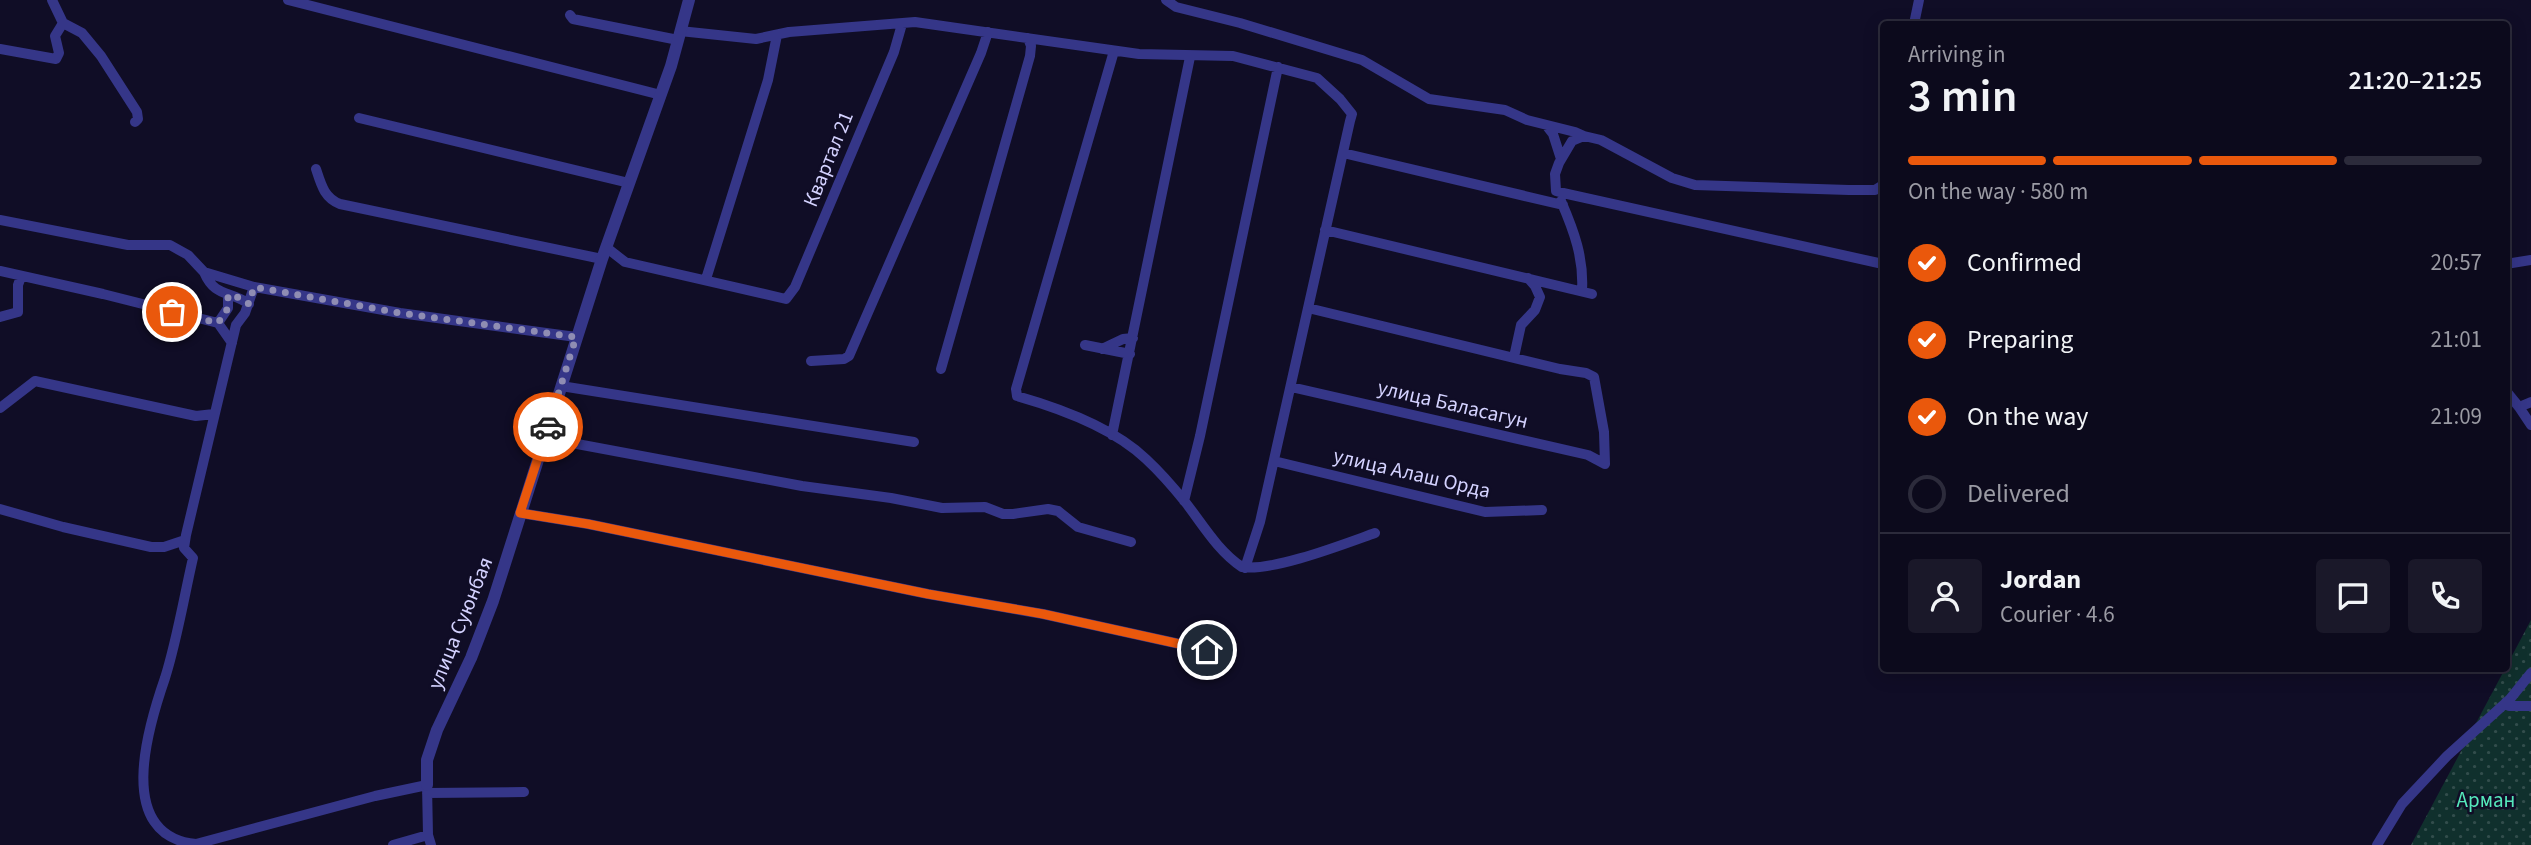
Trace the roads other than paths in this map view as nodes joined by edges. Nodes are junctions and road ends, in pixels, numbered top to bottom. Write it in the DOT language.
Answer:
graph roads {
  1 [pos="52,0"];
  2 [pos="288,0"];
  3 [pos="689,0"];
  4 [pos="1166,0"];
  5 [pos="1919,0"];
  6 [pos="570,15"];
  7 [pos="1915,21"];
  8 [pos="63,23"];
  9 [pos="902,24"];
  10 [pos="988,32"];
  11 [pos="777,35"];
  12 [pos="679,36"];
  13 [pos="1028,38"];
  14 [pos="0,49"];
  15 [pos="1114,51"];
  16 [pos="1190,57"];
  17 [pos="1279,67"];
  18 [pos="661,95"];
  19 [pos="359,118"];
  20 [pos="135,122"];
  21 [pos="1545,125"];
  22 [pos="1584,136"];
  23 [pos="1343,153"];
  24 [pos="1561,159"];
  25 [pos="317,169"];
  26 [pos="629,183"];
  27 [pos="1880,187"];
  28 [pos="1556,191"];
  29 [pos="1563,205"];
  30 [pos="0,219"];
  31 [pos="1325,230"];
  32 [pos="604,254"];
  33 [pos="2531,260"];
  34 [pos="1880,263"];
  35 [pos="2510,263"];
  36 [pos="0,271"];
  37 [pos="204,272"];
  38 [pos="26,277"];
  39 [pos="1528,278"];
  40 [pos="706,279"];
  41 [pos="254,287"];
  42 [pos="228,295"];
  43 [pos="249,304"];
  44 [pos="1308,308"];
  45 [pos="0,317"];
  46 [pos="218,323"];
  47 [pos="576,337"];
  48 [pos="1133,338"];
  49 [pos="232,343"];
  50 [pos="1085,345"];
  51 [pos="1102,349"];
  52 [pos="1129,354"];
  53 [pos="1514,357"];
  54 [pos="811,361"];
  55 [pos="941,369"];
  56 [pos="561,386"];
  57 [pos="1291,387"];
  58 [pos="2510,396"];
  59 [pos="2531,402"];
  60 [pos="2519,407"];
  61 [pos="0,408"];
  62 [pos="214,414"];
  63 [pos="2531,425"];
  64 [pos="1112,435"];
  65 [pos="545,438"];
  66 [pos="914,442"];
  67 [pos="1274,461"];
  68 [pos="1184,501"];
  69 [pos="0,509"];
  70 [pos="1542,510"];
  71 [pos="520,513"];
  72 [pos="1375,533"];
  73 [pos="185,540"];
  74 [pos="1131,542"];
  75 [pos="1245,568"];
  76 [pos="1207,650"];
  77 [pos="2531,673"];
  78 [pos="2507,702"];
  79 [pos="2531,706"];
  80 [pos="427,789"];
  81 [pos="524,792"];
  82 [pos="430,840"];
  83 [pos="178,844"];
  84 [pos="393,845"];
  85 [pos="2376,845"];
  1 -- 8 [label="street"];
  2 -- 18 [label="street"];
  3 -- 12 [label="street"];
  4 -- 21 [label="street"];
  5 -- 7 [label="street"];
  6 -- 12 [label="street"];
  8 -- 14 [label="street"];
  8 -- 20 [label="street"];
  9 -- 10 [label="street"];
  9 -- 11 [label="street"];
  9 -- 40 [label="street, Квартал 21"];
  10 -- 13 [label="street"];
  10 -- 54 [label="street"];
  11 -- 12 [label="street"];
  11 -- 40 [label="street"];
  12 -- 18 [label="street, улица Суюнбая"];
  13 -- 15 [label="street"];
  13 -- 55 [label="street"];
  15 -- 16 [label="street"];
  15 -- 64 [label="street"];
  16 -- 17 [label="street"];
  16 -- 48 [label="street"];
  17 -- 23 [label="street"];
  17 -- 68 [label="street"];
  18 -- 26 [label="street, улица Суюнбая"];
  19 -- 26 [label="street"];
  21 -- 22 [label="street"];
  21 -- 24 [label="street"];
  22 -- 24 [label="street"];
  22 -- 27 [label="street"];
  23 -- 29 [label="street"];
  23 -- 31 [label="street"];
  24 -- 28 [label="street"];
  25 -- 32 [label="street"];
  26 -- 32 [label="street, улица Суюнбая"];
  28 -- 29 [label="street"];
  28 -- 34 [label="street"];
  29 -- 39 [label="street"];
  30 -- 37 [label="street"];
  31 -- 39 [label="street"];
  31 -- 44 [label="street"];
  32 -- 40 [label="street"];
  32 -- 47 [label="street, улица Суюнбая"];
  33 -- 35 [label="street"];
  36 -- 38 [label="street"];
  37 -- 41 [label="street"];
  37 -- 42 [label="street"];
  38 -- 45 [label="street"];
  38 -- 46 [label="street"];
  39 -- 53 [label="street"];
  41 -- 43 [label="street"];
  41 -- 47 [label="street"];
  42 -- 43 [label="street"];
  42 -- 46 [label="street"];
  43 -- 49 [label="street"];
  44 -- 53 [label="street"];
  44 -- 57 [label="street"];
  46 -- 49 [label="street"];
  47 -- 56 [label="street, улица Суюнбая"];
  48 -- 51 [label="street"];
  48 -- 52 [label="street"];
  49 -- 62 [label="street"];
  50 -- 51 [label="street"];
  51 -- 52 [label="street"];
  52 -- 64 [label="street"];
  53 -- 57 [label="street, улица Баласагун"];
  56 -- 65 [label="street, улица Суюнбая"];
  56 -- 66 [label="street"];
  57 -- 67 [label="street"];
  58 -- 60 [label="street"];
  59 -- 60 [label="street"];
  60 -- 63 [label="street"];
  61 -- 62 [label="street"];
  62 -- 73 [label="street"];
  64 -- 68 [label="street"];
  65 -- 71 [label="street, улица Суюнбая"];
  65 -- 74 [label="street"];
  67 -- 70 [label="street, улица Алаш Орда"];
  67 -- 75 [label="street"];
  68 -- 75 [label="street"];
  69 -- 73 [label="street"];
  71 -- 76 [label="street"];
  71 -- 80 [label="street, улица Суюнбая"];
  72 -- 75 [label="street"];
  73 -- 83 [label="street"];
  77 -- 78 [label="street"];
  78 -- 79 [label="street"];
  78 -- 85 [label="street"];
  80 -- 81 [label="street"];
  80 -- 82 [label="street, улица Суюнбая"];
  80 -- 83 [label="street"];
  82 -- 84 [label="street"];
}
